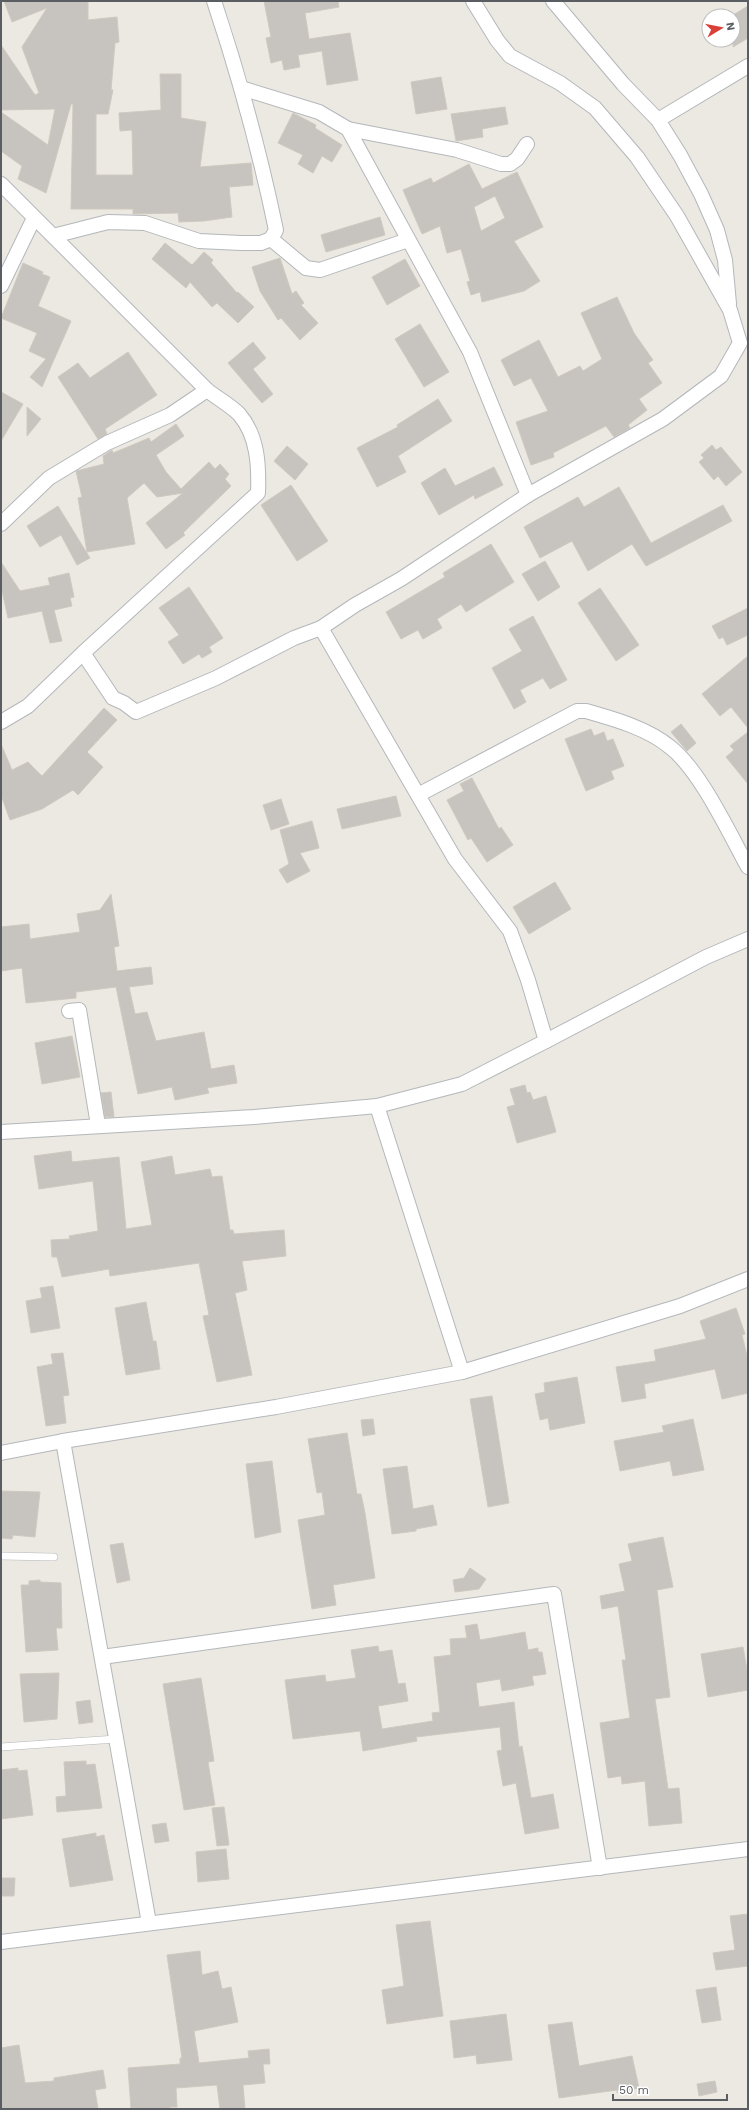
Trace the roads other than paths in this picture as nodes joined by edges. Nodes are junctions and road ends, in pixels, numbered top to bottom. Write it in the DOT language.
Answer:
graph roads {
  1 [pos="214,1"];
  2 [pos="473,1"];
  3 [pos="553,1"];
  4 [pos="748,66"];
  5 [pos="241,88"];
  6 [pos="658,120"];
  7 [pos="348,129"];
  8 [pos="527,144"];
  9 [pos="1,184"];
  10 [pos="34,218"];
  11 [pos="53,236"];
  12 [pos="271,239"];
  13 [pos="408,240"];
  14 [pos="1,286"];
  15 [pos="730,310"];
  16 [pos="207,390"];
  17 [pos="528,495"];
  18 [pos="1,524"];
  19 [pos="321,628"];
  20 [pos="83,653"];
  21 [pos="1,722"];
  22 [pos="418,795"];
  23 [pos="748,867"];
  24 [pos="748,939"];
  25 [pos="69,1011"];
  26 [pos="546,1041"];
  27 [pos="377,1106"];
  28 [pos="98,1126"];
  29 [pos="1,1132"];
  30 [pos="748,1279"];
  31 [pos="462,1372"];
  32 [pos="63,1441"];
  33 [pos="1,1453"];
  34 [pos="1,1556"];
  35 [pos="54,1557"];
  36 [pos="102,1657"];
  37 [pos="116,1739"];
  38 [pos="1,1747"];
  39 [pos="748,1849"];
  40 [pos="600,1868"];
  41 [pos="149,1923"];
  42 [pos="1,1942"];
  1 -- 5 [label="street"];
  2 -- 15 [label="street"];
  3 -- 6 [label="street"];
  4 -- 6 [label="street"];
  5 -- 7 [label="street"];
  5 -- 12 [label="street"];
  6 -- 15 [label="street"];
  7 -- 8 [label="street"];
  7 -- 13 [label="street"];
  9 -- 10 [label="street"];
  10 -- 11 [label="street"];
  10 -- 14 [label="street"];
  11 -- 12 [label="street"];
  11 -- 16 [label="street"];
  12 -- 13 [label="street"];
  13 -- 17 [label="street"];
  15 -- 17 [label="street"];
  16 -- 18 [label="street"];
  16 -- 20 [label="street"];
  17 -- 19 [label="street"];
  19 -- 20 [label="street"];
  19 -- 22 [label="street"];
  20 -- 21 [label="street"];
  22 -- 23 [label="street"];
  22 -- 26 [label="street"];
  24 -- 26 [label="street"];
  25 -- 28 [label="street"];
  26 -- 27 [label="street"];
  27 -- 28 [label="street"];
  27 -- 31 [label="street"];
  28 -- 29 [label="street"];
  30 -- 31 [label="street"];
  31 -- 32 [label="street"];
  32 -- 33 [label="street"];
  32 -- 36 [label="street"];
  34 -- 35 [label="lane"];
  36 -- 37 [label="street"];
  36 -- 40 [label="street"];
  37 -- 38 [label="lane"];
  37 -- 41 [label="street"];
  39 -- 40 [label="street"];
  40 -- 41 [label="street"];
  41 -- 42 [label="street"];
}
